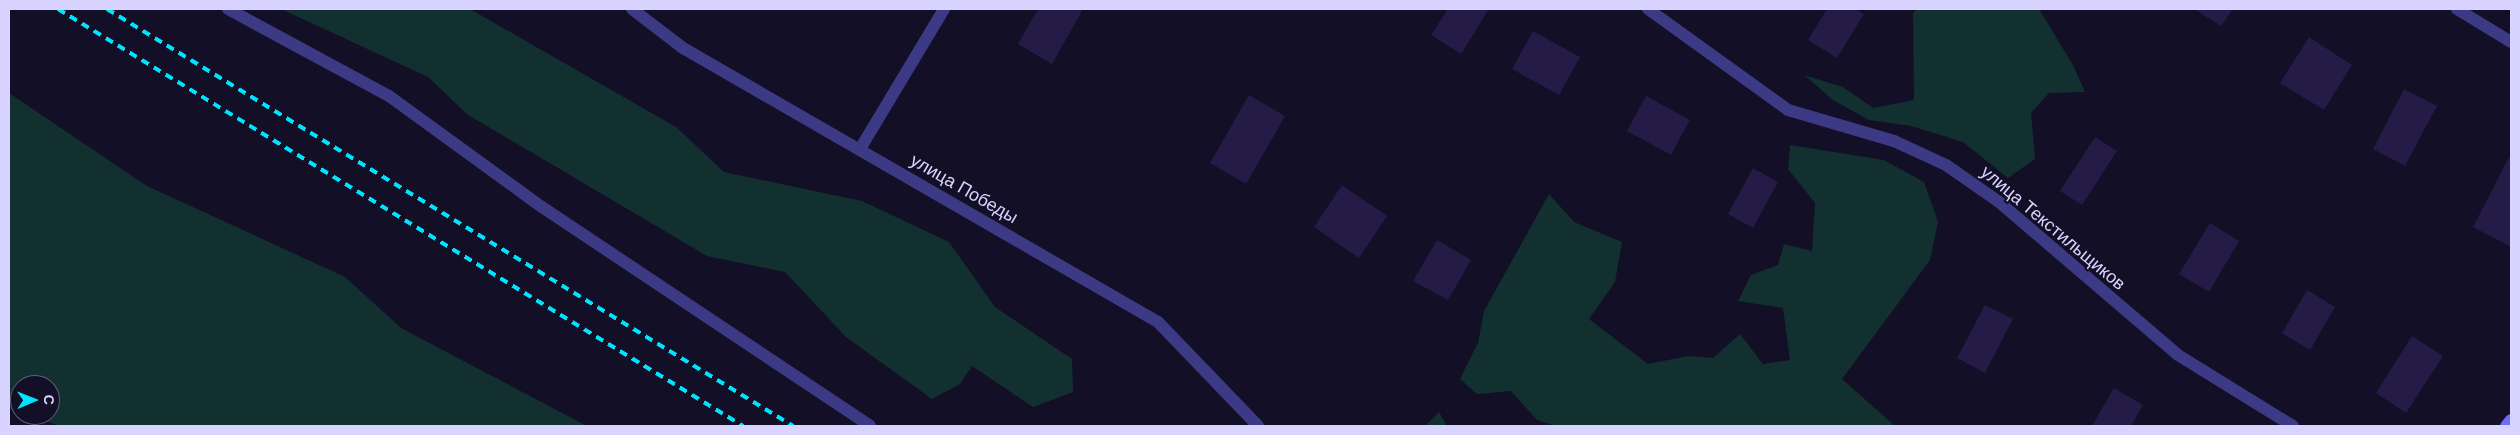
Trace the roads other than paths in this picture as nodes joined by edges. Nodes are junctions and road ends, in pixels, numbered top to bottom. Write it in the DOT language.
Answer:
graph roads {
  1 [pos="228,9"];
  2 [pos="632,9"];
  3 [pos="944,9"];
  4 [pos="1648,9"];
  5 [pos="2457,9"];
  6 [pos="2511,42"];
  7 [pos="860,149"];
  8 [pos="2511,420"];
  9 [pos="870,426"];
  10 [pos="1258,426"];
  11 [pos="2293,426"];
  12 [pos="2506,426"];
  1 -- 9 [label="street"];
  2 -- 7 [label="street, улица Победы"];
  3 -- 7 [label="street"];
  4 -- 11 [label="street, улица Текстильщиков"];
  5 -- 6 [label="street"];
  7 -- 10 [label="street, улица Победы"];
  8 -- 12 [label="street"];
}
